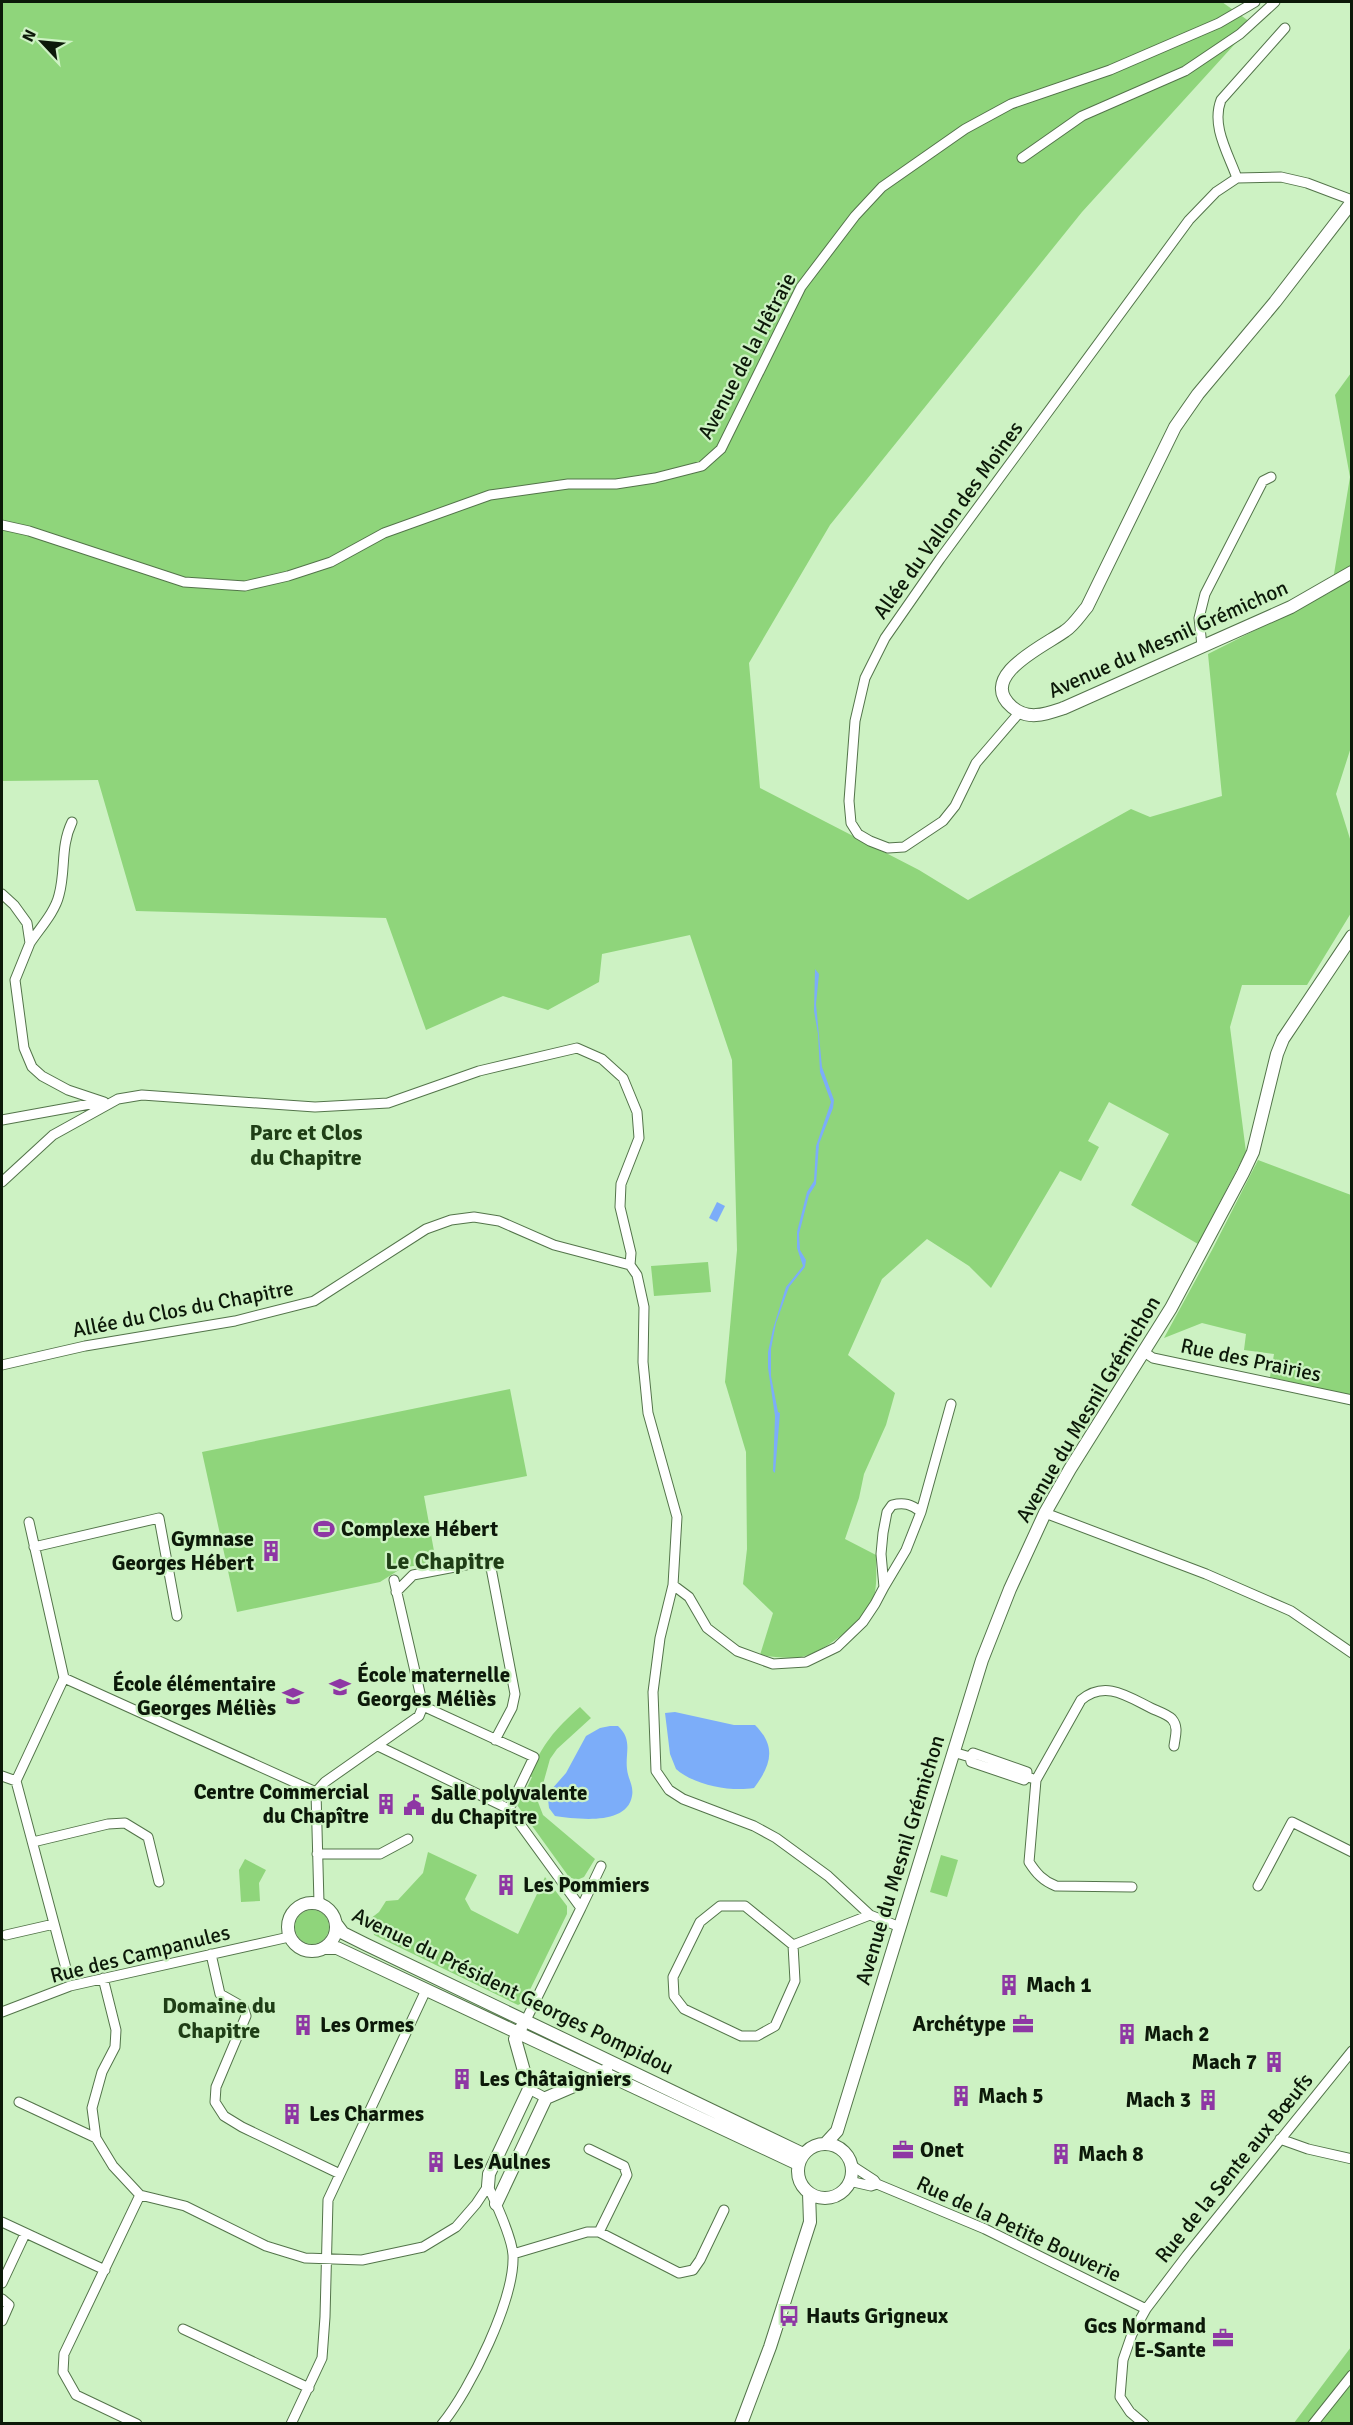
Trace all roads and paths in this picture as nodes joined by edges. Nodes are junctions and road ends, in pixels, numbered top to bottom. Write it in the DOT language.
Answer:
graph roads {
  1 [pos="1255,2"];
  2 [pos="1275,2"];
  3 [pos="1284,28"];
  4 [pos="1022,158"];
  5 [pos="1237,178"];
  6 [pos="1352,201"];
  7 [pos="1271,477"];
  8 [pos="2,525"];
  9 [pos="1352,572"];
  10 [pos="1202,646"];
  11 [pos="1019,712"];
  12 [pos="72,822"];
  13 [pos="2,894"];
  14 [pos="1352,936"];
  15 [pos="30,942"];
  16 [pos="118,1099"];
  17 [pos="104,1102"];
  18 [pos="2,1120"];
  19 [pos="2,1182"];
  20 [pos="630,1265"];
  21 [pos="1144,1352"];
  22 [pos="2,1365"];
  23 [pos="1352,1400"];
  24 [pos="951,1404"];
  25 [pos="921,1512"];
  26 [pos="1046,1513"];
  27 [pos="29,1522"];
  28 [pos="34,1547"];
  29 [pos="394,1580"];
  30 [pos="673,1585"];
  31 [pos="884,1587"];
  32 [pos="396,1592"];
  33 [pos="177,1616"];
  34 [pos="1352,1653"];
  35 [pos="64,1678"];
  36 [pos="423,1706"];
  37 [pos="495,1740"];
  38 [pos="378,1746"];
  39 [pos="1174,1746"];
  40 [pos="953,1752"];
  41 [pos="2,1776"];
  42 [pos="1032,1779"];
  43 [pos="16,1781"];
  44 [pos="316,1792"];
  45 [pos="508,1809"];
  46 [pos="408,1839"];
  47 [pos="33,1842"];
  48 [pos="1352,1852"];
  49 [pos="317,1854"];
  50 [pos="601,1866"];
  51 [pos="159,1882"];
  52 [pos="1258,1886"];
  53 [pos="1132,1887"];
  54 [pos="319,1903"];
  55 [pos="581,1908"];
  56 [pos="870,1915"];
  57 [pos="54,1924"];
  58 [pos="336,1925"];
  59 [pos="900,1927"];
  60 [pos="6,1935"];
  61 [pos="290,1937"];
  62 [pos="793,1945"];
  63 [pos="325,1948"];
  64 [pos="210,1954"];
  65 [pos="67,1971"];
  66 [pos="103,1978"];
  67 [pos="426,1990"];
  68 [pos="2,2012"];
  69 [pos="525,2022"];
  70 [pos="517,2033"];
  71 [pos="1352,2051"];
  72 [pos="607,2068"];
  73 [pos="529,2089"];
  74 [pos="546,2098"];
  75 [pos="19,2102"];
  76 [pos="837,2131"];
  77 [pos="96,2138"];
  78 [pos="1280,2139"];
  79 [pos="825,2144"];
  80 [pos="589,2149"];
  81 [pos="842,2150"];
  82 [pos="1352,2158"];
  83 [pos="801,2159"];
  84 [pos="851,2165"];
  85 [pos="340,2174"];
  86 [pos="849,2181"];
  87 [pos="877,2184"];
  88 [pos="488,2186"];
  89 [pos="809,2193"];
  90 [pos="140,2196"];
  91 [pos="831,2197"];
  92 [pos="496,2204"];
  93 [pos="724,2210"];
  94 [pos="2,2222"];
  95 [pos="810,2222"];
  96 [pos="598,2232"];
  97 [pos="25,2234"];
  98 [pos="513,2254"];
  99 [pos="325,2258"];
  100 [pos="105,2270"];
  101 [pos="2,2283"];
  102 [pos="2,2299"];
  103 [pos="1146,2309"];
  104 [pos="2,2321"];
  105 [pos="183,2329"];
  106 [pos="1352,2375"];
  107 [pos="309,2388"];
  108 [pos="137,2424"];
  109 [pos="291,2424"];
  110 [pos="442,2424"];
  111 [pos="741,2424"];
  112 [pos="1144,2424"];
  113 [pos="1313,2424"];
  1 -- 8 [label="street, Avenue de la Hêtraie"];
  2 -- 4 [label="street"];
  3 -- 5 [label="street"];
  5 -- 6 [label="street"];
  5 -- 11 [label="street, Allée du Vallon des Moines"];
  6 -- 11 [label="street, Avenue du Mesnil Grémichon"];
  7 -- 10 [label="street"];
  9 -- 10 [label="street, Avenue du Mesnil Grémichon"];
  10 -- 11 [label="street, Avenue du Mesnil Grémichon"];
  12 -- 15 [label="street"];
  13 -- 15 [label="street"];
  14 -- 21 [label="street, Avenue du Mesnil Grémichon"];
  15 -- 17 [label="street"];
  16 -- 17 [label="street"];
  16 -- 19 [label="street"];
  16 -- 20 [label="street"];
  17 -- 18 [label="street"];
  20 -- 22 [label="street, Allée du Clos du Chapitre"];
  20 -- 30 [label="street"];
  21 -- 23 [label="street, Rue des Prairies"];
  21 -- 26 [label="street, Avenue du Mesnil Grémichon"];
  24 -- 25 [label="street"];
  25 -- 31 [label="street"];
  25 -- 31 [label="street"];
  26 -- 34 [label="street"];
  26 -- 40 [label="street, Avenue du Mesnil Grémichon"];
  27 -- 28 [label="street"];
  28 -- 33 [label="street"];
  28 -- 35 [label="street"];
  29 -- 32 [label="street"];
  30 -- 31 [label="street"];
  30 -- 56 [label="street"];
  32 -- 36 [label="street"];
  32 -- 37 [label="street"];
  35 -- 43 [label="street"];
  35 -- 44 [label="street"];
  36 -- 37 [label="street"];
  36 -- 38 [label="street"];
  37 -- 45 [label="street"];
  38 -- 44 [label="street"];
  38 -- 45 [label="street"];
  39 -- 42 [label="street"];
  40 -- 42 [label="street"];
  40 -- 59 [label="street, Avenue du Mesnil Grémichon"];
  41 -- 43 [label="street"];
  42 -- 53 [label="street"];
  43 -- 47 [label="street"];
  44 -- 49 [label="street"];
  45 -- 55 [label="street"];
  46 -- 49 [label="street"];
  47 -- 51 [label="street"];
  47 -- 57 [label="street"];
  48 -- 52 [label="street"];
  49 -- 54 [label="street"];
  50 -- 55 [label="street"];
  54 -- 58 [label="street"];
  54 -- 61 [label="street"];
  55 -- 69 [label="street"];
  56 -- 59 [label="street"];
  56 -- 62 [label="street"];
  57 -- 60 [label="street"];
  57 -- 65 [label="street"];
  58 -- 63 [label="street"];
  58 -- 69 [label="street, Avenue du Président Georges Pompidou"];
  59 -- 76 [label="street, Avenue du Mesnil Grémichon"];
  61 -- 63 [label="street"];
  61 -- 64 [label="street, Rue des Campanules"];
  62 -- 62 [label="street"];
  63 -- 67 [label="street, Avenue du Président Georges Pompidou"];
  64 -- 66 [label="street, Rue des Campanules"];
  64 -- 85 [label="street"];
  66 -- 68 [label="street, Rue des Campanules"];
  66 -- 77 [label="street"];
  67 -- 70 [label="street, Avenue du Président Georges Pompidou"];
  67 -- 85 [label="street"];
  69 -- 70 [label="street"];
  69 -- 72 [label="street, Avenue du Président Georges Pompidou"];
  70 -- 72 [label="street, Avenue du Président Georges Pompidou"];
  70 -- 73 [label="street"];
  71 -- 78 [label="street, Rue de la Sente aux Bœufs"];
  72 -- 74 [label="street"];
  72 -- 83 [label="street, Avenue du Président Georges Pompidou"];
  73 -- 74 [label="street"];
  73 -- 88 [label="street"];
  74 -- 92 [label="street"];
  75 -- 77 [label="street"];
  76 -- 79 [label="street, Avenue du Mesnil Grémichon"];
  76 -- 81 [label="street"];
  77 -- 90 [label="street"];
  78 -- 82 [label="street"];
  78 -- 103 [label="street, Rue de la Sente aux Bœufs"];
  79 -- 81 [label="street"];
  79 -- 83 [label="street"];
  80 -- 96 [label="street"];
  81 -- 84 [label="street"];
  83 -- 89 [label="street"];
  84 -- 86 [label="street"];
  84 -- 87 [label="street, Rue de la Petite Bouverie"];
  85 -- 99 [label="street"];
  86 -- 87 [label="street, Rue de la Petite Bouverie"];
  86 -- 91 [label="street"];
  87 -- 103 [label="street, Rue de la Petite Bouverie"];
  88 -- 92 [label="street"];
  88 -- 99 [label="street"];
  89 -- 91 [label="street"];
  89 -- 95 [label="street"];
  90 -- 99 [label="street"];
  90 -- 100 [label="street"];
  91 -- 95 [label="street"];
  92 -- 98 [label="street"];
  93 -- 96 [label="street"];
  94 -- 97 [label="street"];
  95 -- 111 [label="street"];
  96 -- 98 [label="street"];
  97 -- 100 [label="street"];
  97 -- 101 [label="street"];
  98 -- 110 [label="street"];
  99 -- 107 [label="street"];
  100 -- 108 [label="street"];
  102 -- 104 [label="street"];
  103 -- 112 [label="street, Rue de la Sente aux Bœufs"];
  105 -- 107 [label="street"];
  106 -- 113 [label="street"];
  107 -- 109 [label="street"];
}
